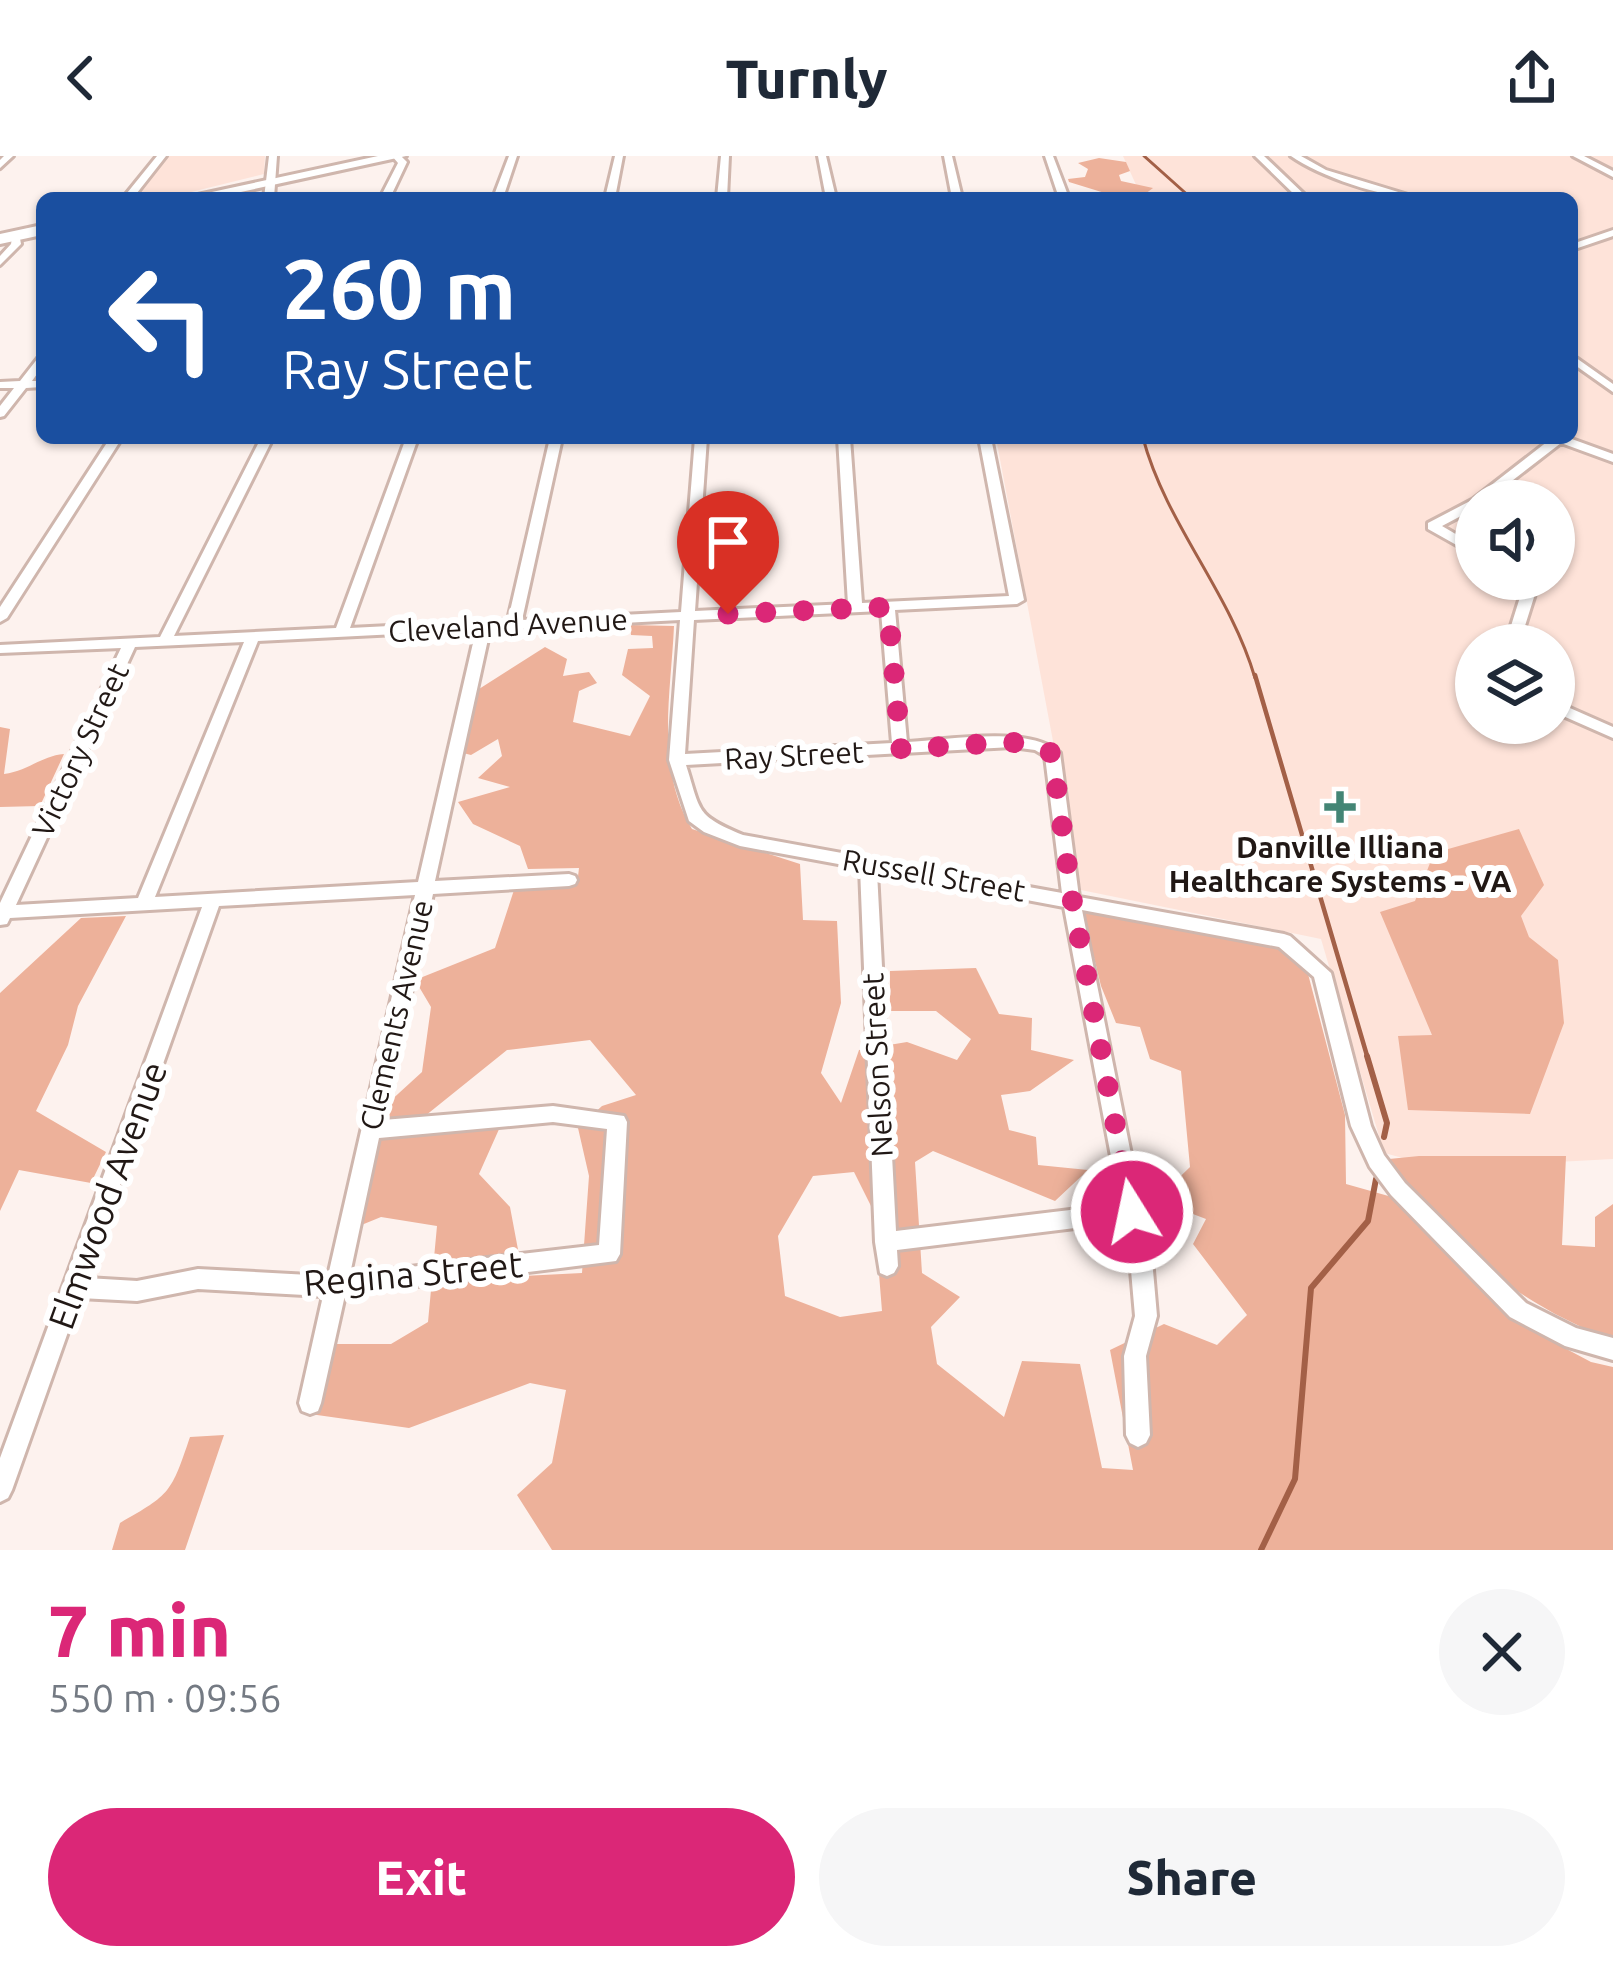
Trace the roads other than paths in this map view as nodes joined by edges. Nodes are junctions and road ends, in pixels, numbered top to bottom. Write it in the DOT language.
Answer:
graph roads {
  1 [pos="9,156"];
  2 [pos="162,156"];
  3 [pos="397,156"];
  4 [pos="513,156"];
  5 [pos="619,156"];
  6 [pos="725,156"];
  7 [pos="822,156"];
  8 [pos="948,156"];
  9 [pos="1049,156"];
  10 [pos="1259,156"];
  11 [pos="1295,156"];
  12 [pos="1577,156"];
  13 [pos="0,165"];
  14 [pos="1613,174"];
  15 [pos="272,175"];
  16 [pos="1378,188"];
  17 [pos="133,192"];
  18 [pos="212,192"];
  19 [pos="388,192"];
  20 [pos="500,192"];
  21 [pos="611,192"];
  22 [pos="722,192"];
  23 [pos="830,192"];
  24 [pos="956,192"];
  25 [pos="1062,192"];
  26 [pos="1297,192"];
  27 [pos="1373,192"];
  28 [pos="1392,192"];
  29 [pos="1613,233"];
  30 [pos="8,237"];
  31 [pos="1578,245"];
  32 [pos="0,262"];
  33 [pos="1578,363"];
  34 [pos="36,368"];
  35 [pos="23,384"];
  36 [pos="36,384"];
  37 [pos="0,385"];
  38 [pos="1613,389"];
  39 [pos="0,414"];
  40 [pos="112,444"];
  41 [pos="264,444"];
  42 [pos="410,444"];
  43 [pos="555,444"];
  44 [pos="700,444"];
  45 [pos="844,444"];
  46 [pos="986,444"];
  47 [pos="1551,444"];
  48 [pos="1575,444"];
  49 [pos="1613,458"];
  50 [pos="1505,480"];
  51 [pos="1455,514"];
  52 [pos="1455,540"];
  53 [pos="888,607"];
  54 [pos="855,608"];
  55 [pos="686,616"];
  56 [pos="0,617"];
  57 [pos="514,625"];
  58 [pos="484,626"];
  59 [pos="341,633"];
  60 [pos="253,637"];
  61 [pos="165,641"];
  62 [pos="130,643"];
  63 [pos="0,649"];
  64 [pos="1575,716"];
  65 [pos="1613,733"];
  66 [pos="901,749"];
  67 [pos="677,760"];
  68 [pos="868,863"];
  69 [pos="569,880"];
  70 [pos="425,888"];
  71 [pos="213,899"];
  72 [pos="1072,899"];
  73 [pos="144,903"];
  74 [pos="1,915"];
  75 [pos="370,1130"];
  76 [pos="1132,1212"];
  77 [pos="885,1242"];
  78 [pos="887,1266"];
  79 [pos="334,1286"];
  80 [pos="73,1287"];
  81 [pos="1613,1349"];
  82 [pos="310,1403"];
  83 [pos="1138,1435"];
  84 [pos="0,1490"];
  1 -- 13 [label="street"];
  2 -- 17 [label="street"];
  3 -- 15 [label="main road"];
  3 -- 19 [label="street"];
  4 -- 20 [label="street"];
  5 -- 21 [label="street"];
  6 -- 22 [label="street"];
  7 -- 23 [label="street"];
  8 -- 24 [label="street"];
  9 -- 25 [label="street"];
  10 -- 26 [label="street"];
  11 -- 16 [label="street"];
  12 -- 14 [label="street"];
  15 -- 18 [label="main road"];
  16 -- 27 [label="street"];
  16 -- 28 [label="street"];
  29 -- 31 [label="street"];
  30 -- 32 [label="street"];
  33 -- 38 [label="street"];
  34 -- 35 [label="street"];
  35 -- 36 [label="street"];
  35 -- 37 [label="street"];
  35 -- 39 [label="street"];
  40 -- 56 [label="street"];
  41 -- 61 [label="street"];
  42 -- 59 [label="street"];
  43 -- 57 [label="street"];
  44 -- 55 [label="street"];
  45 -- 54 [label="street"];
  46 -- 53 [label="street, Cleveland Avenue"];
  47 -- 50 [label="street"];
  48 -- 49 [label="street"];
  51 -- 52 [label="street"];
  53 -- 54 [label="street, Cleveland Avenue"];
  53 -- 66 [label="street"];
  54 -- 55 [label="street, Cleveland Avenue"];
  55 -- 57 [label="street, Cleveland Avenue"];
  55 -- 67 [label="street"];
  57 -- 58 [label="street, Cleveland Avenue"];
  58 -- 59 [label="street, Cleveland Avenue"];
  58 -- 70 [label="street, Clements Avenue"];
  59 -- 60 [label="street, Cleveland Avenue"];
  60 -- 61 [label="street, Cleveland Avenue"];
  60 -- 73 [label="street"];
  61 -- 62 [label="street, Cleveland Avenue"];
  62 -- 63 [label="street, Cleveland Avenue"];
  62 -- 74 [label="street, Victory Street"];
  64 -- 65 [label="street"];
  66 -- 67 [label="street, Ray Street"];
  66 -- 72 [label="street, Ray Street"];
  67 -- 68 [label="street, Russell Street"];
  68 -- 72 [label="street, Russell Street"];
  68 -- 77 [label="street, Nelson Street"];
  69 -- 70 [label="street"];
  70 -- 71 [label="street"];
  70 -- 75 [label="street, Clements Avenue"];
  71 -- 73 [label="street"];
  71 -- 80 [label="street, Elmwood Avenue"];
  72 -- 76 [label="street"];
  72 -- 81 [label="street, Russell Street"];
  73 -- 74 [label="street"];
  75 -- 79 [label="street, Clements Avenue"];
  75 -- 79 [label="street, Regina Street"];
  76 -- 77 [label="street"];
  76 -- 83 [label="street"];
  77 -- 78 [label="street, Nelson Street"];
  79 -- 80 [label="street, Regina Street"];
  79 -- 82 [label="street, Clements Avenue"];
  80 -- 84 [label="street, Elmwood Avenue"];
}
